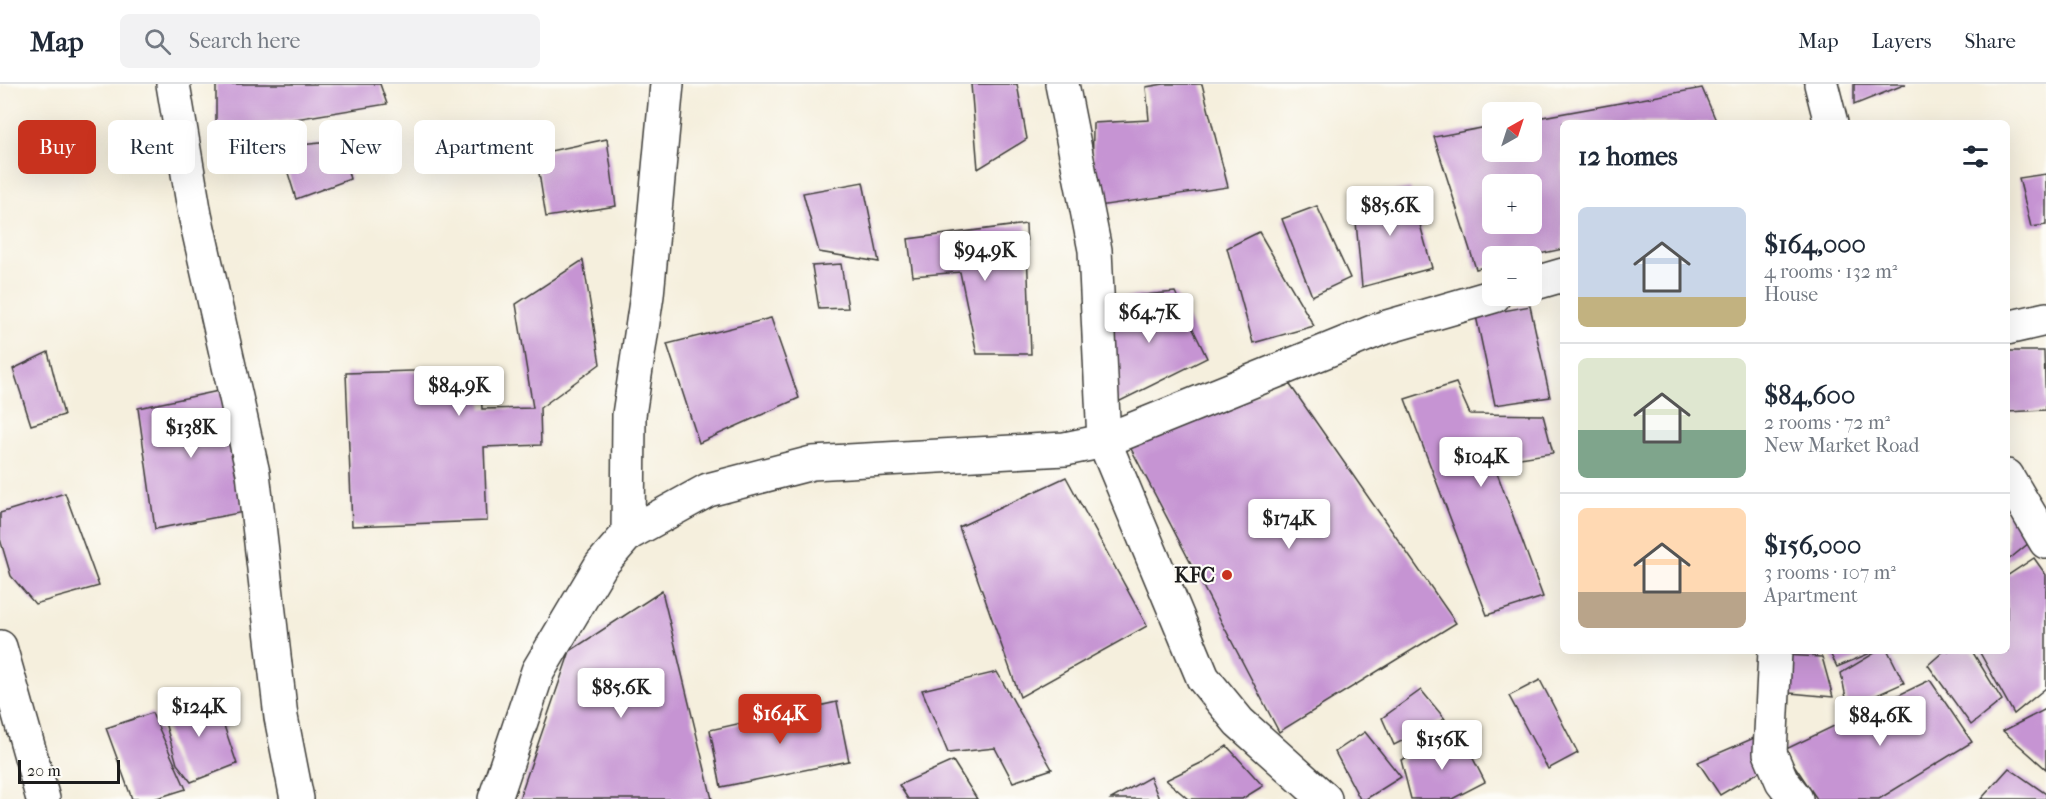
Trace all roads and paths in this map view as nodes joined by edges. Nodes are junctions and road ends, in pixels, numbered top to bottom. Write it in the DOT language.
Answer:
graph roads {
  1 [pos="173,84"];
  2 [pos="667,84"];
  3 [pos="1062,84"];
  4 [pos="1821,84"];
  5 [pos="1830,120"];
  6 [pos="1560,276"];
  7 [pos="1542,282"];
  8 [pos="1482,299"];
  9 [pos="2046,319"];
  10 [pos="2010,327"];
  11 [pos="1104,441"];
  12 [pos="2010,480"];
  13 [pos="2041,527"];
  14 [pos="628,534"];
  15 [pos="0,647"];
  16 [pos="1775,654"];
  17 [pos="43,799"];
  18 [pos="297,799"];
  19 [pos="495,799"];
  20 [pos="1324,799"];
  21 [pos="1796,799"];
  1 -- 18 [label="street"];
  2 -- 14 [label="street"];
  3 -- 11 [label="street"];
  4 -- 5 [label="street"];
  6 -- 7 [label="street"];
  8 -- 11 [label="street"];
  9 -- 10 [label="street"];
  11 -- 14 [label="street"];
  11 -- 20 [label="street"];
  12 -- 13 [label="street"];
  14 -- 19 [label="street"];
  15 -- 17 [label="street"];
  16 -- 21 [label="street"];
}
